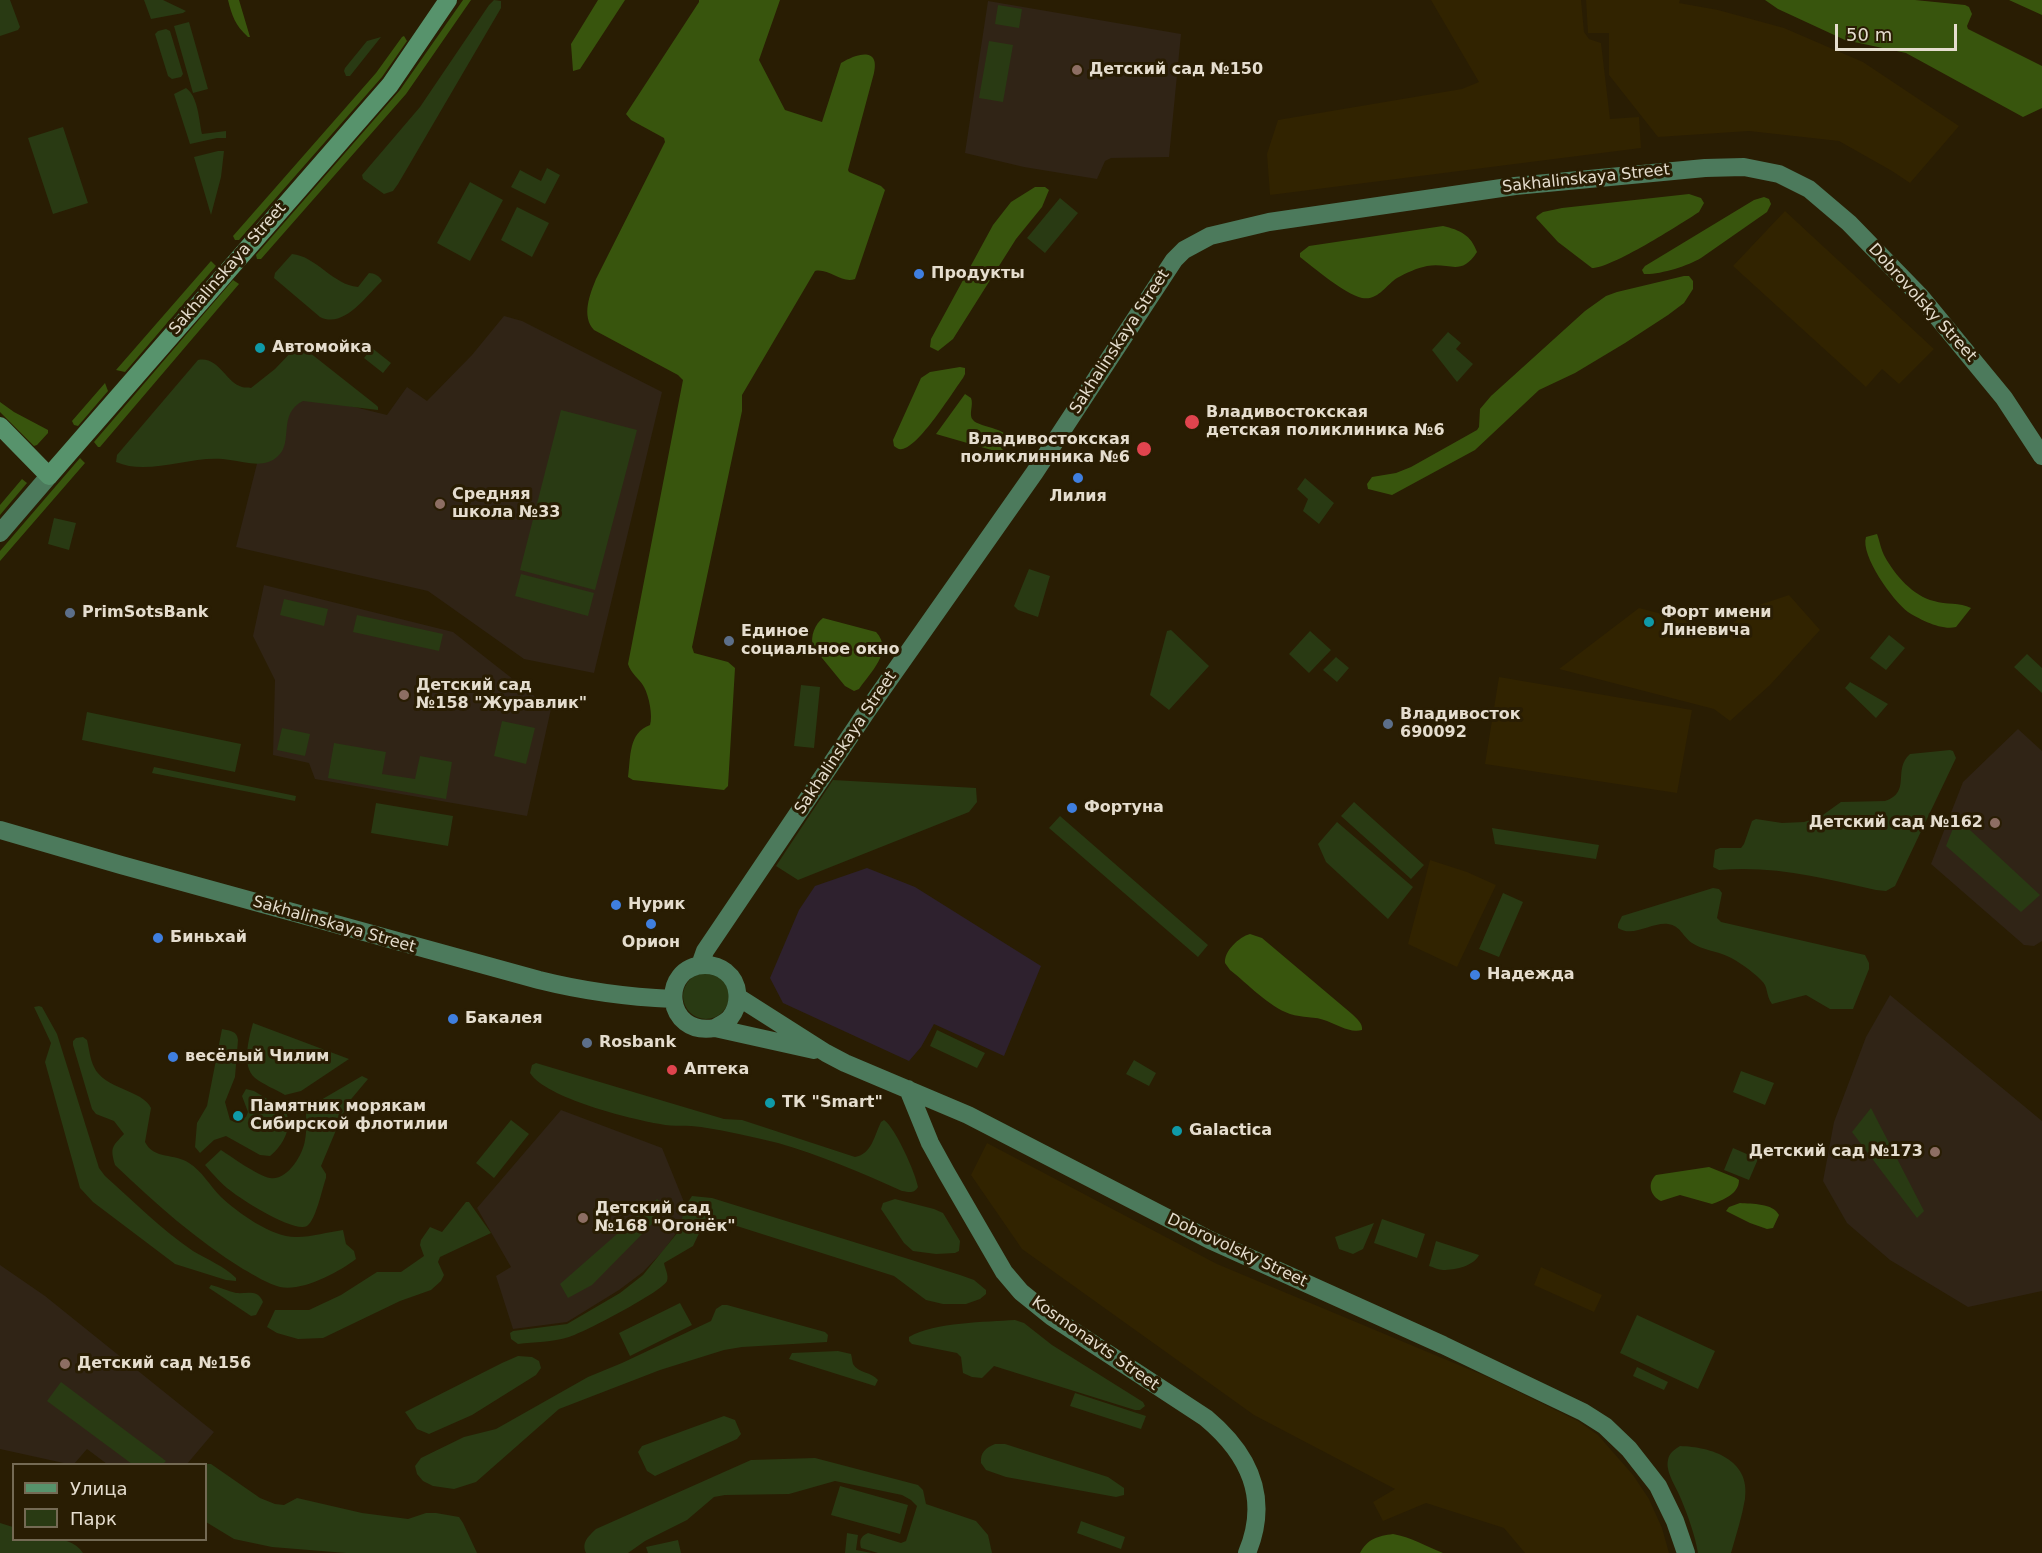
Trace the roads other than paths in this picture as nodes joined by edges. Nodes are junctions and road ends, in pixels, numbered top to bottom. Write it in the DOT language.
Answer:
graph roads {
  1 [pos="448,0"];
  2 [pos="1779,174"];
  3 [pos="0,426"];
  4 [pos="2042,456"];
  5 [pos="49,476"];
  6 [pos="0,533"];
  7 [pos="0,830"];
  8 [pos="700,965"];
  9 [pos="738,997"];
  10 [pos="673,999"];
  11 [pos="715,1028"];
  12 [pos="826,1053"];
  13 [pos="908,1089"];
  14 [pos="1247,1553"];
  15 [pos="1686,1553"];
  1 -- 5 [label="main road, Sakhalinskaya Street"];
  2 -- 4 [label="main road, Dobrovolsky Street"];
  2 -- 8 [label="main road, Sakhalinskaya Street"];
  3 -- 5 [label="main road"];
  5 -- 6 [label="main road, Sakhalinskaya Street"];
  7 -- 10 [label="main road, Sakhalinskaya Street"];
  8 -- 9 [label="main road"];
  8 -- 10 [label="main road"];
  9 -- 11 [label="main road"];
  9 -- 12 [label="main road, Dobrovolsky Street"];
  10 -- 11 [label="main road"];
  11 -- 12 [label="main road"];
  12 -- 13 [label="main road, Dobrovolsky Street"];
  13 -- 14 [label="main road, Kosmonavts Street"];
  13 -- 15 [label="main road, Dobrovolsky Street"];
}
